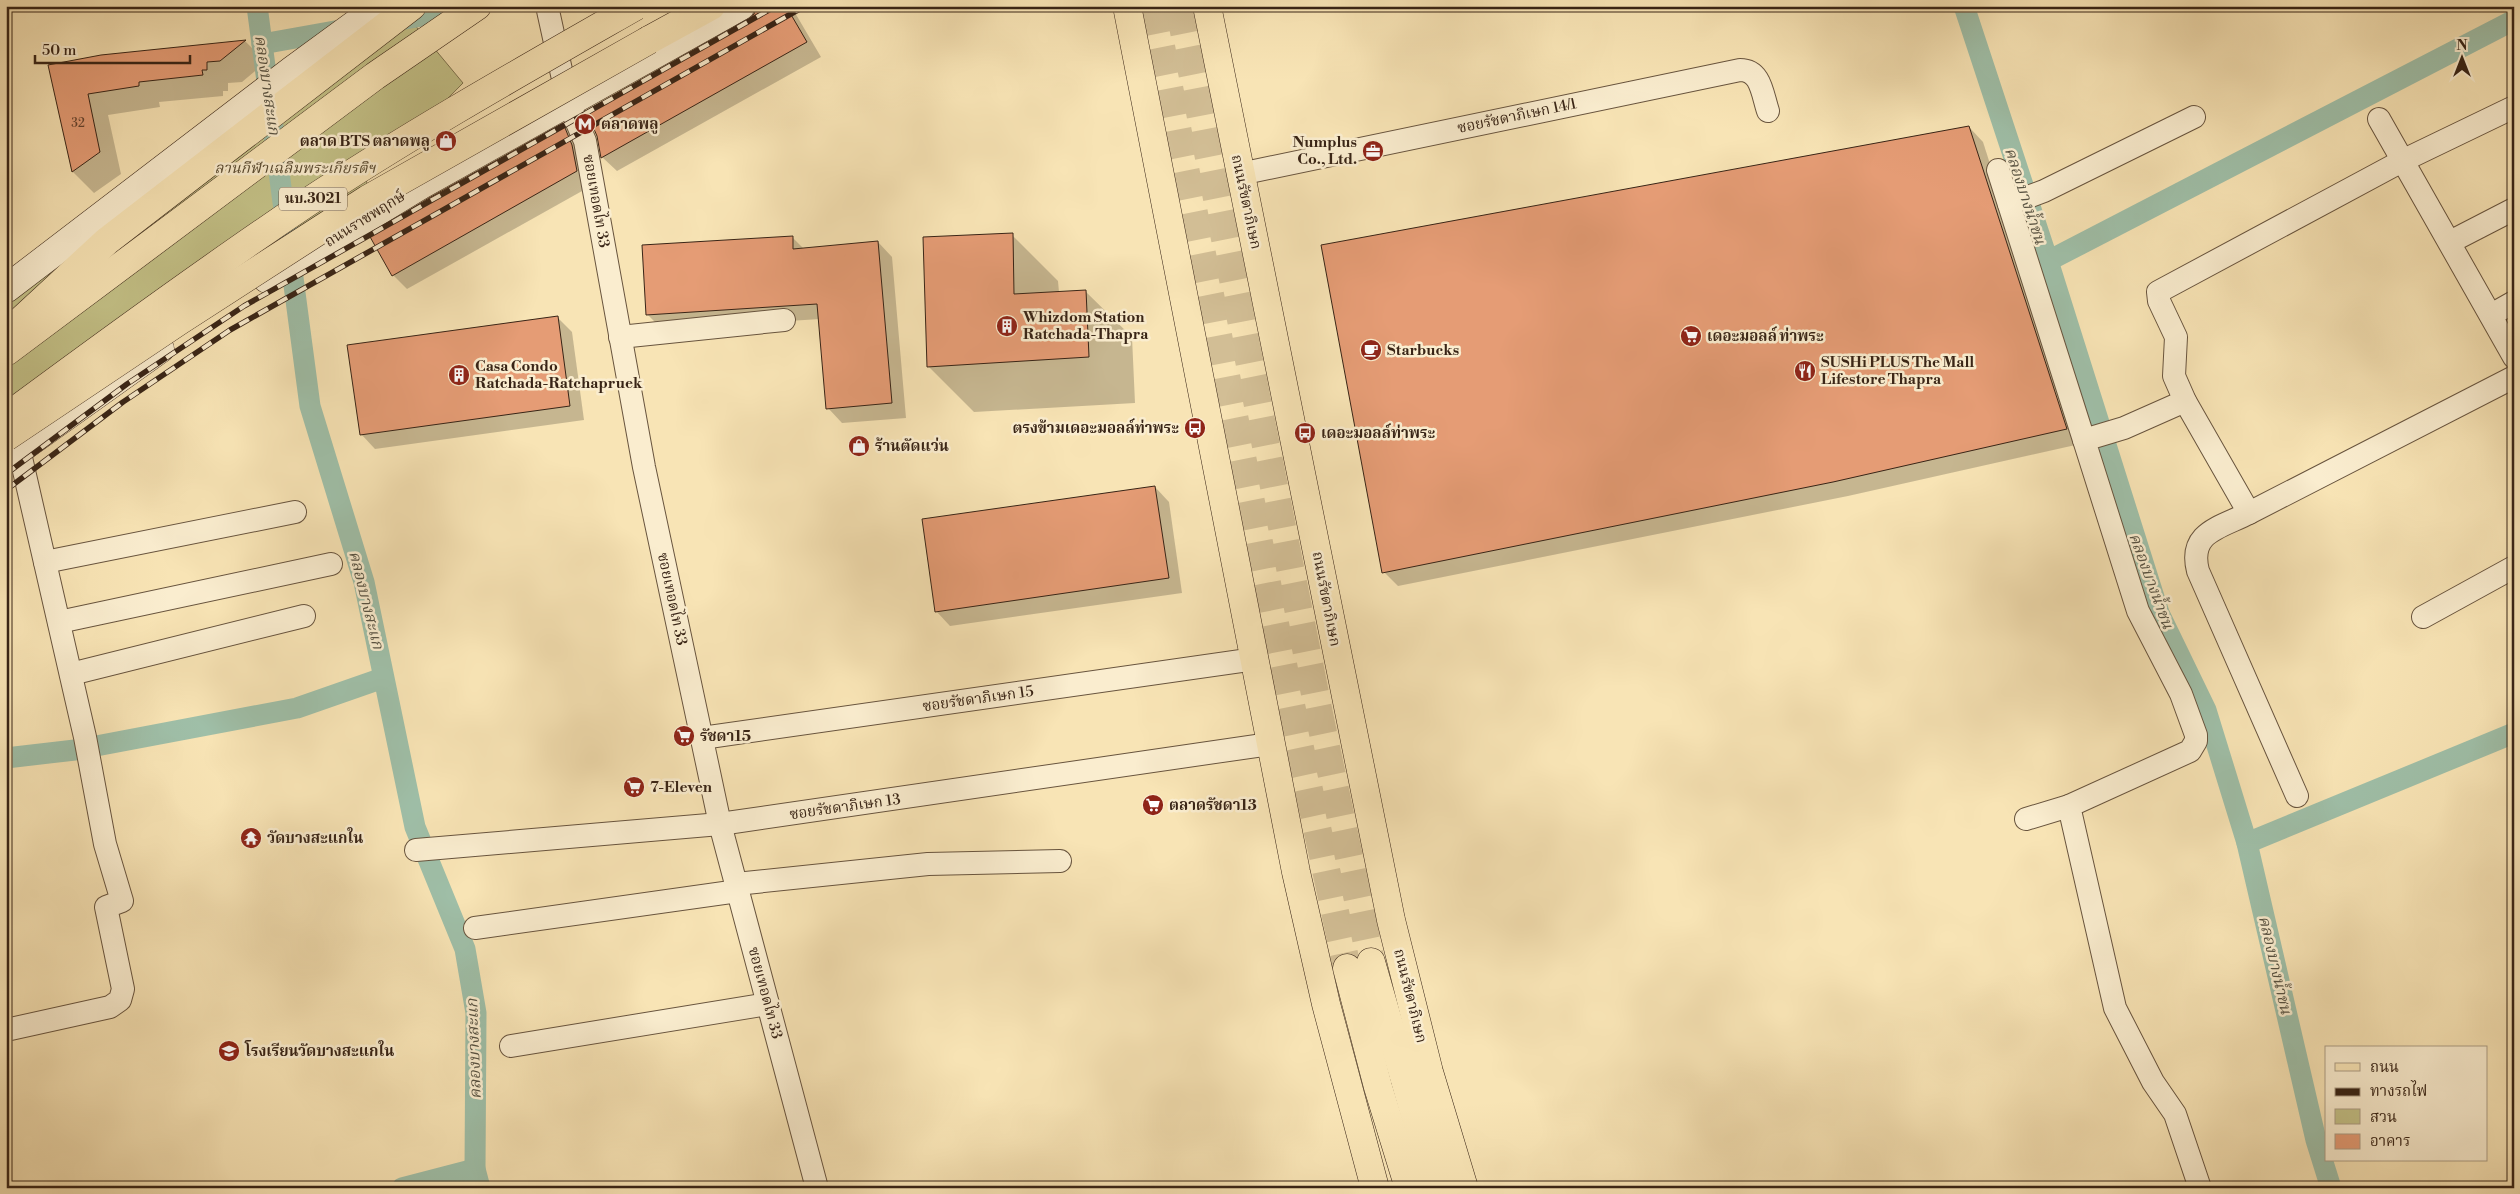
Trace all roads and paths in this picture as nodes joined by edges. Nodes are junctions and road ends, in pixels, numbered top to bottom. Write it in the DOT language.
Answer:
graph roads {
  1 [pos="380,6"];
  2 [pos="412,6"];
  3 [pos="477,6"];
  4 [pos="547,6"];
  5 [pos="636,6"];
  6 [pos="711,6"];
  7 [pos="741,6"];
  8 [pos="1127,6"];
  9 [pos="1207,6"];
  10 [pos="568,102"];
  11 [pos="2514,107"];
  12 [pos="1768,110"];
  13 [pos="2194,117"];
  14 [pos="2379,119"];
  15 [pos="2402,161"];
  16 [pos="1998,170"];
  17 [pos="1240,174"];
  18 [pos="2017,201"];
  19 [pos="2514,209"];
  20 [pos="2450,242"];
  21 [pos="6,289"];
  22 [pos="2514,302"];
  23 [pos="2491,315"];
  24 [pos="784,320"];
  25 [pos="6,334"];
  26 [pos="620,337"];
  27 [pos="6,352"];
  28 [pos="2514,357"];
  29 [pos="2514,377"];
  30 [pos="2185,401"];
  31 [pos="6,417"];
  32 [pos="2089,438"];
  33 [pos="11,448"];
  34 [pos="295,512"];
  35 [pos="2249,513"];
  36 [pos="45,562"];
  37 [pos="331,564"];
  38 [pos="2514,567"];
  39 [pos="304,616"];
  40 [pos="2423,617"];
  41 [pos="60,622"];
  42 [pos="1255,659"];
  43 [pos="71,674"];
  44 [pos="702,738"];
  45 [pos="1270,744"];
  46 [pos="2297,796"];
  47 [pos="2069,806"];
  48 [pos="2026,819"];
  49 [pos="720,824"];
  50 [pos="416,850"];
  51 [pos="1060,861"];
  52 [pos="737,887"];
  53 [pos="475,928"];
  54 [pos="768,1004"];
  55 [pos="6,1030"];
  56 [pos="511,1046"];
  57 [pos="817,1188"];
  58 [pos="1376,1188"];
  59 [pos="1409,1188"];
  60 [pos="1436,1188"];
  61 [pos="1464,1188"];
  62 [pos="2200,1188"];
  1 -- 21 [label="main road"];
  2 -- 25 [label="main road"];
  3 -- 27 [label="main road"];
  4 -- 10 [label="street, ซอยเทอดไท 33"];
  5 -- 31 [label="main road, นบ.3021, bridge"];
  6 -- 33 [label="main road, bridge"];
  7 -- 10 [label="main road, ถนนราชพฤกษ์ / นบ.3021"];
  8 -- 42 [label="main road"];
  9 -- 17 [label="main road, ถนนรัชดาภิเษก"];
  10 -- 26 [label="street, ซอยเทอดไท 33"];
  10 -- 33 [label="main road, ถนนราชพฤกษ์ / นบ.3021"];
  11 -- 15 [label="street"];
  12 -- 17 [label="street, ซอยรัชดาภิเษก 14/1"];
  13 -- 18 [label="street"];
  14 -- 15 [label="street"];
  15 -- 20 [label="street"];
  15 -- 30 [label="street"];
  16 -- 18 [label="street"];
  17 -- 61 [label="main road, ถนนรัชดาภิเษก"];
  18 -- 32 [label="street"];
  19 -- 20 [label="street"];
  20 -- 23 [label="street"];
  22 -- 23 [label="street"];
  23 -- 28 [label="street"];
  24 -- 26 [label="street"];
  26 -- 44 [label="street, ซอยเทอดไท 33"];
  29 -- 35 [label="street"];
  30 -- 32 [label="street"];
  30 -- 35 [label="street"];
  32 -- 47 [label="street"];
  33 -- 36 [label="street"];
  34 -- 36 [label="street"];
  35 -- 46 [label="street"];
  36 -- 41 [label="street"];
  37 -- 41 [label="street"];
  38 -- 40 [label="street"];
  39 -- 43 [label="street"];
  41 -- 43 [label="street"];
  42 -- 44 [label="street, ซอยรัชดาภิเษก 15"];
  42 -- 45 [label="main road"];
  43 -- 55 [label="street"];
  44 -- 49 [label="street, ซอยเทอดไท 33"];
  45 -- 49 [label="street, ซอยรัชดาภิเษก 13"];
  45 -- 58 [label="main road"];
  47 -- 48 [label="street"];
  47 -- 62 [label="street"];
  49 -- 50 [label="street, ซอยรัชดาภิเษก 13"];
  49 -- 52 [label="street, ซอยเทอดไท 33"];
  51 -- 52 [label="street"];
  52 -- 53 [label="street"];
  52 -- 54 [label="street, ซอยเทอดไท 33"];
  54 -- 56 [label="street"];
  54 -- 57 [label="street, ซอยเทอดไท 33"];
  59 -- 60 [label="main road"];
}
